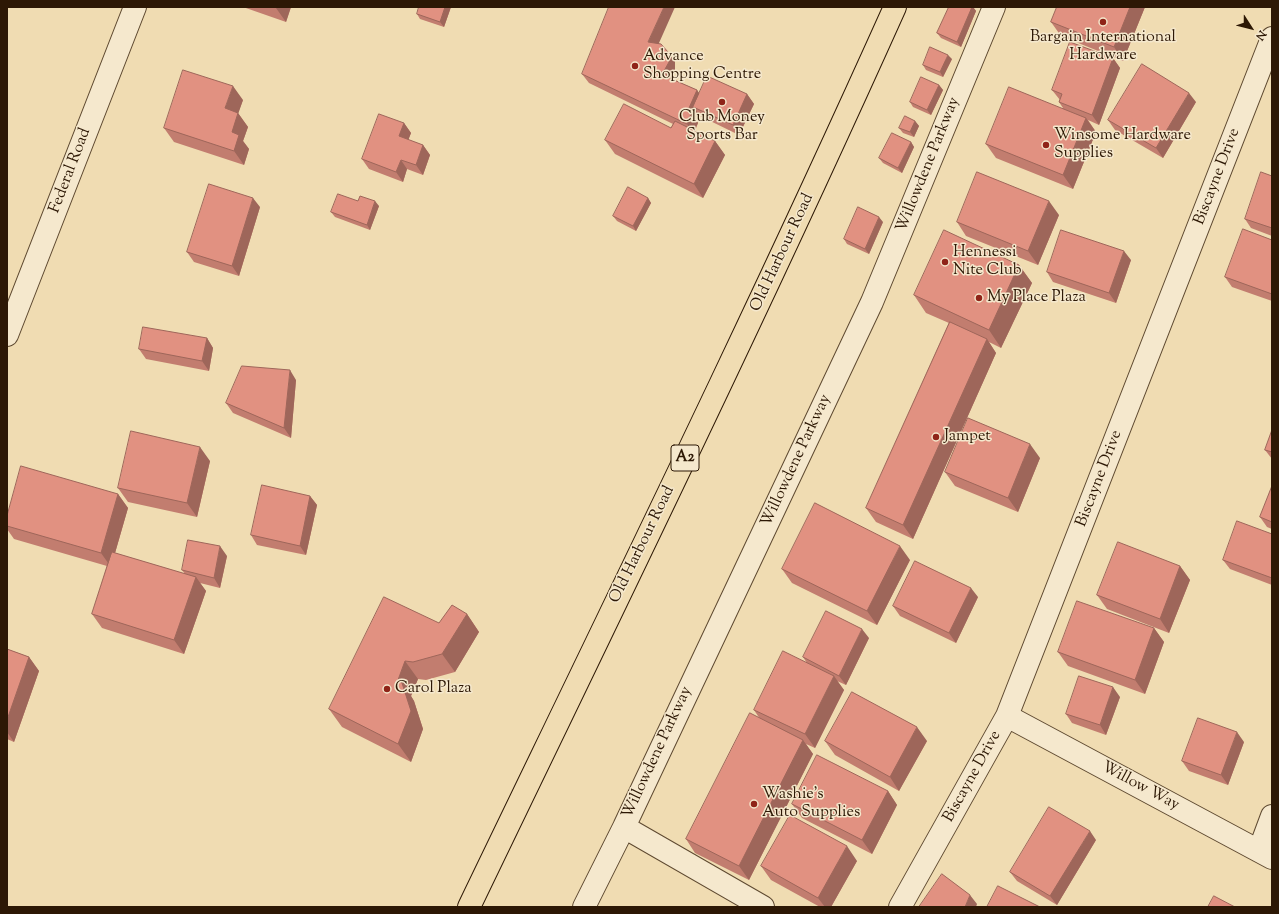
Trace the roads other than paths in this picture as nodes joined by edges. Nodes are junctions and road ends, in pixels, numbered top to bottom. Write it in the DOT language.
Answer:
graph roads {
  1 [pos="135,7"];
  2 [pos="895,7"];
  3 [pos="994,7"];
  4 [pos="1272,38"];
  5 [pos="7,335"];
  6 [pos="1007,716"];
  7 [pos="1272,816"];
  8 [pos="624,827"];
  9 [pos="1266,855"];
  10 [pos="469,907"];
  11 [pos="584,907"];
  12 [pos="763,907"];
  13 [pos="900,907"];
  1 -- 5 [label="street, Federal Road"];
  2 -- 10 [label="main road, Old Harbour Road / A2"];
  3 -- 8 [label="street, Willowdene Parkway"];
  4 -- 6 [label="street, Biscayne Drive"];
  6 -- 9 [label="street, Willow Way"];
  6 -- 13 [label="street, Biscayne Drive"];
  7 -- 9 [label="street"];
  8 -- 11 [label="street, Willowdene Parkway"];
  8 -- 12 [label="street"];
}
